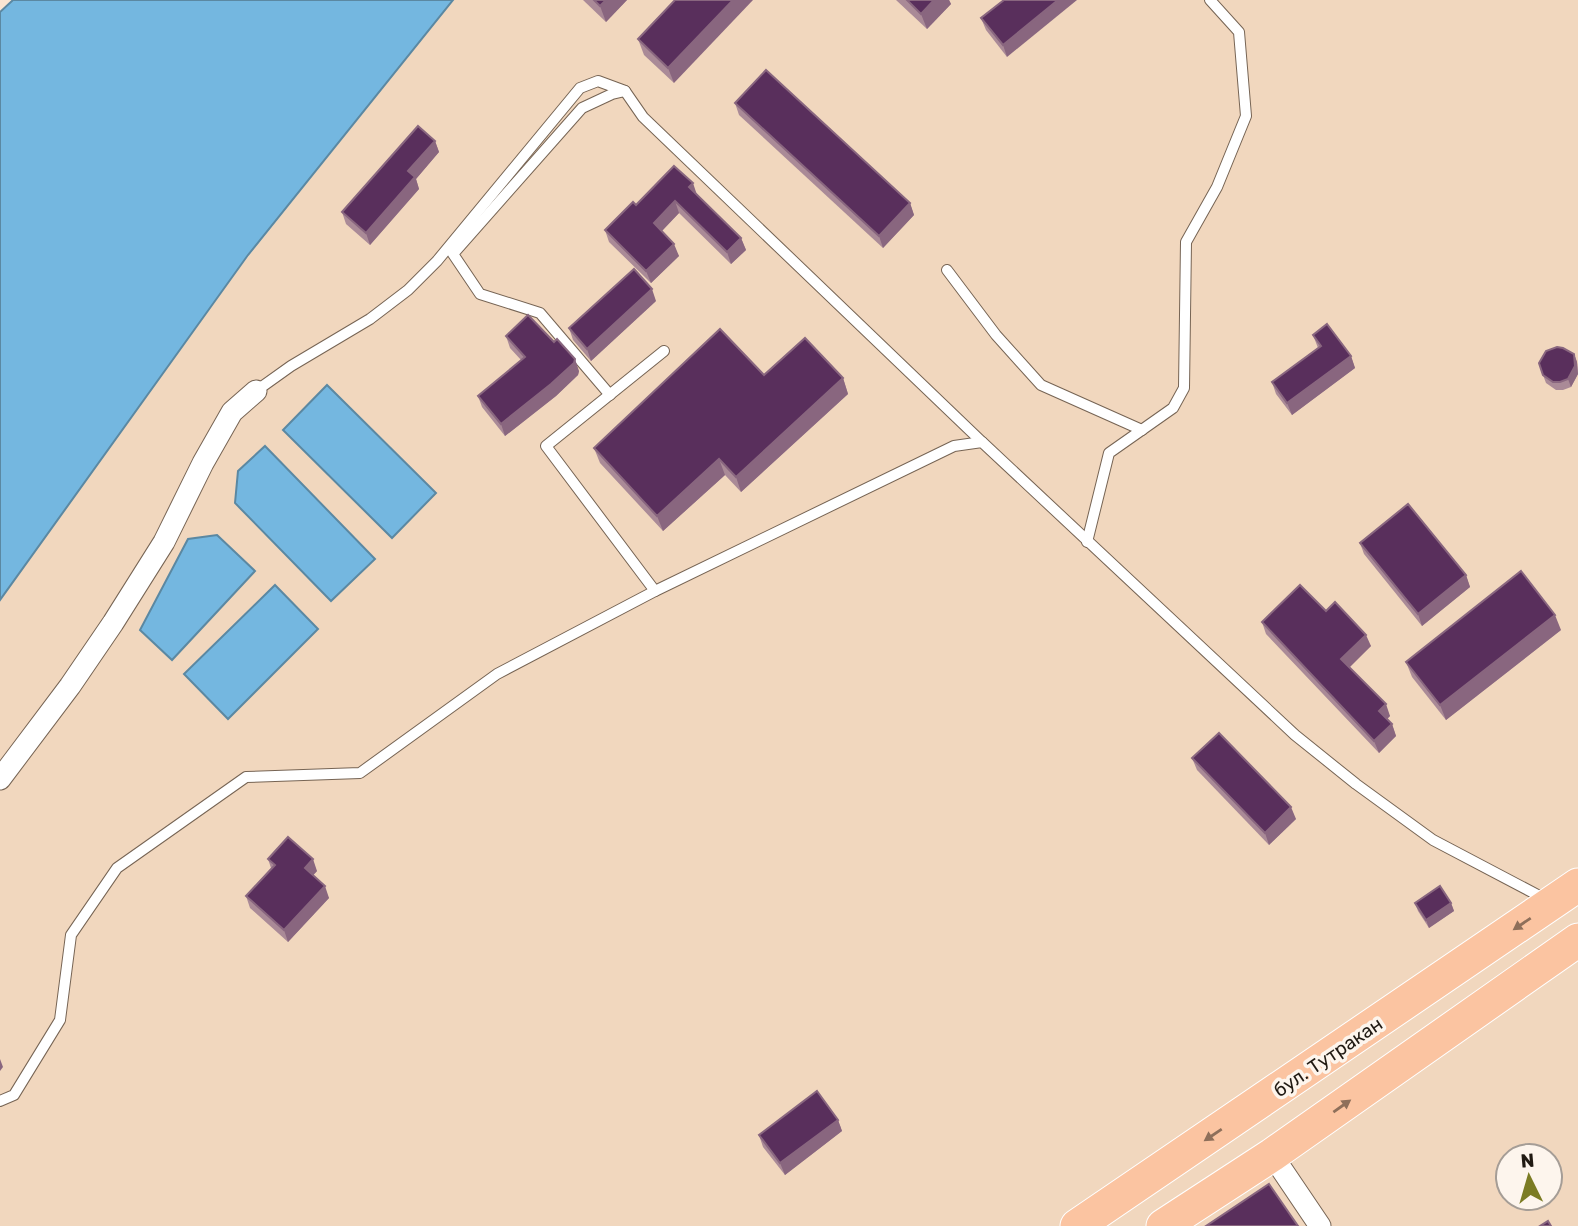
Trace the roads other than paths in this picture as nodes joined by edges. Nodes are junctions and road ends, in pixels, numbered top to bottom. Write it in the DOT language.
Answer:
graph roads {
  1 [pos="1210,0"];
  2 [pos="625,91"];
  3 [pos="947,270"];
  4 [pos="664,351"];
  5 [pos="256,391"];
  6 [pos="610,394"];
  7 [pos="1142,430"];
  8 [pos="982,442"];
  9 [pos="1087,542"];
  10 [pos="655,591"];
  11 [pos="0,779"];
  12 [pos="1565,894"];
  13 [pos="1573,947"];
  14 [pos="1275,1093"];
  15 [pos="0,1101"];
  16 [pos="1245,1114"];
  17 [pos="1303,1134"];
  18 [pos="1272,1155"];
  19 [pos="1077,1226"];
  20 [pos="1163,1226"];
  21 [pos="1320,1226"];
  1 -- 7 [label="lane"];
  2 -- 5 [label="lane"];
  2 -- 6 [label="lane"];
  2 -- 8 [label="lane"];
  3 -- 7 [label="lane"];
  4 -- 6 [label="lane"];
  5 -- 11 [label="street"];
  6 -- 10 [label="lane"];
  7 -- 9 [label="lane"];
  8 -- 9 [label="lane"];
  8 -- 10 [label="lane"];
  9 -- 12 [label="lane"];
  10 -- 15 [label="lane"];
  12 -- 14 [label="main road, бул. Тутракан, one-way"];
  17 -- 13 [label="main road, one-way"];
  14 -- 16 [label="main road, бул. Тутракан"];
  14 -- 17 [label="main road"];
  16 -- 18 [label="main road"];
  16 -- 19 [label="main road, бул. Тутракан, one-way"];
  17 -- 18 [label="main road"];
  18 -- 20 [label="main road"];
  18 -- 21 [label="street"];
}
